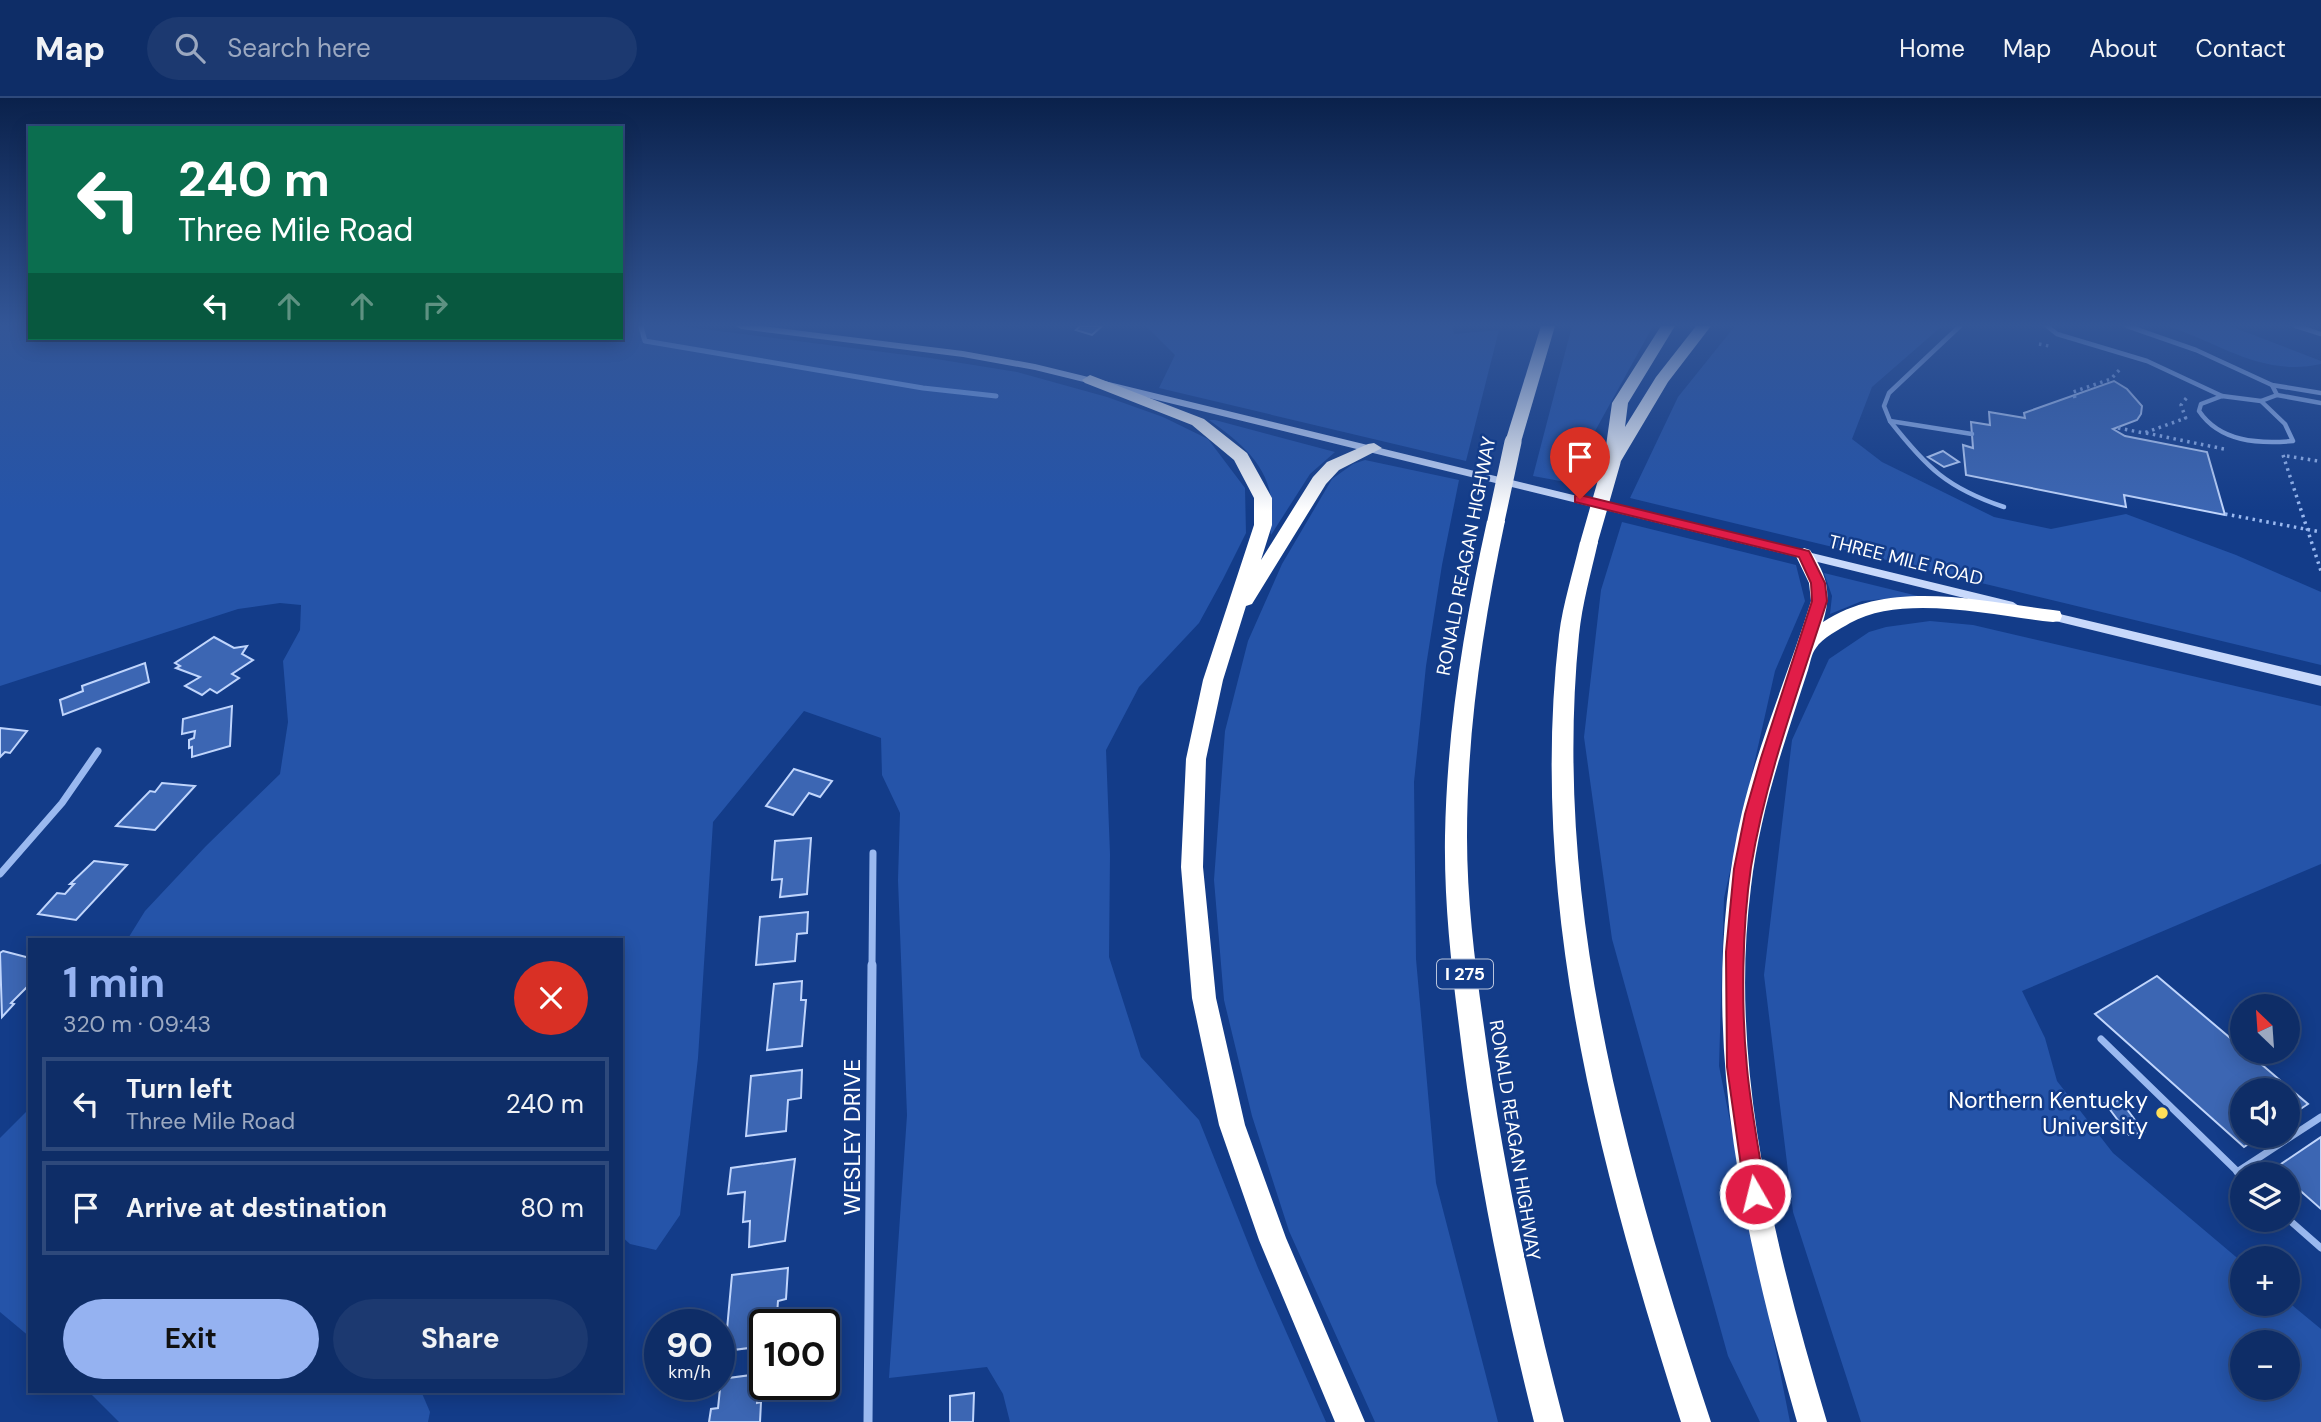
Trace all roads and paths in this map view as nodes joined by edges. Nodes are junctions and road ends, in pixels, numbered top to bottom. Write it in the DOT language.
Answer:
graph roads {
  1 [pos="1110,388"];
  2 [pos="1123,388"];
  3 [pos="1529,388"];
  4 [pos="1629,388"];
  5 [pos="1656,388"];
  6 [pos="1895,388"];
  7 [pos="2085,388"];
  8 [pos="2204,388"];
  9 [pos="2273,388"];
  10 [pos="2289,388"];
  11 [pos="2178,390"];
  12 [pos="2321,393"];
  13 [pos="2277,395"];
  14 [pos="2222,396"];
  15 [pos="2075,398"];
  16 [pos="2261,401"];
  17 [pos="2321,402"];
  18 [pos="2186,418"];
  19 [pos="1890,421"];
  20 [pos="2189,423"];
  21 [pos="2118,428"];
  22 [pos="2146,433"];
  23 [pos="1972,434"];
  24 [pos="1374,448"];
  25 [pos="2234,451"];
  26 [pos="2272,454"];
  27 [pos="2283,455"];
  28 [pos="2318,461"];
  29 [pos="1612,462"];
  30 [pos="2004,507"];
  31 [pos="2225,514"];
  32 [pos="2308,530"];
  33 [pos="2321,532"];
  34 [pos="1804,554"];
  35 [pos="2321,571"];
  36 [pos="1235,612"];
  37 [pos="2053,616"];
  38 [pos="1808,642"];
  39 [pos="2321,681"];
  40 [pos="98,751"];
  41 [pos="873,853"];
  42 [pos="0,874"];
  43 [pos="2101,1039"];
  44 [pos="2321,1117"];
  45 [pos="2257,1162"];
  46 [pos="2230,1164"];
  47 [pos="2300,1229"];
  48 [pos="2321,1248"];
  49 [pos="868,1422"];
  50 [pos="1350,1422"];
  51 [pos="1549,1422"];
  52 [pos="1696,1422"];
  53 [pos="1812,1422"];
  1 -- 36 [label="highway"];
  2 -- 24 [label="main road, THREE MILE ROAD"];
  3 -- 51 [label="highway, RONALD REAGAN HIGHWAY / I 275, bridge"];
  4 -- 29 [label="highway"];
  5 -- 29 [label="highway"];
  6 -- 19 [label="lane"];
  7 -- 15 [label="path"];
  8 -- 14 [label="lane"];
  9 -- 13 [label="lane"];
  10 -- 12 [label="lane"];
  11 -- 18 [label="path"];
  13 -- 16 [label="lane"];
  13 -- 17 [label="lane"];
  14 -- 16 [label="lane"];
  14 -- 16 [label="lane"];
  18 -- 20 [label="path"];
  18 -- 22 [label="path"];
  19 -- 23 [label="lane"];
  19 -- 30 [label="lane"];
  21 -- 22 [label="path"];
  22 -- 25 [label="path"];
  24 -- 34 [label="main road, THREE MILE ROAD"];
  24 -- 36 [label="highway"];
  26 -- 27 [label="path"];
  27 -- 28 [label="path"];
  27 -- 32 [label="path"];
  29 -- 52 [label="highway, bridge"];
  31 -- 32 [label="path"];
  32 -- 33 [label="path"];
  32 -- 35 [label="path"];
  34 -- 37 [label="main road, THREE MILE ROAD"];
  34 -- 38 [label="highway"];
  36 -- 50 [label="highway"];
  37 -- 38 [label="highway"];
  37 -- 39 [label="main road, THREE MILE ROAD"];
  38 -- 53 [label="highway"];
  40 -- 42 [label="street"];
  41 -- 49 [label="street, WESLEY DRIVE"];
  43 -- 46 [label="lane"];
  44 -- 45 [label="lane"];
  47 -- 48 [label="lane"];
}
